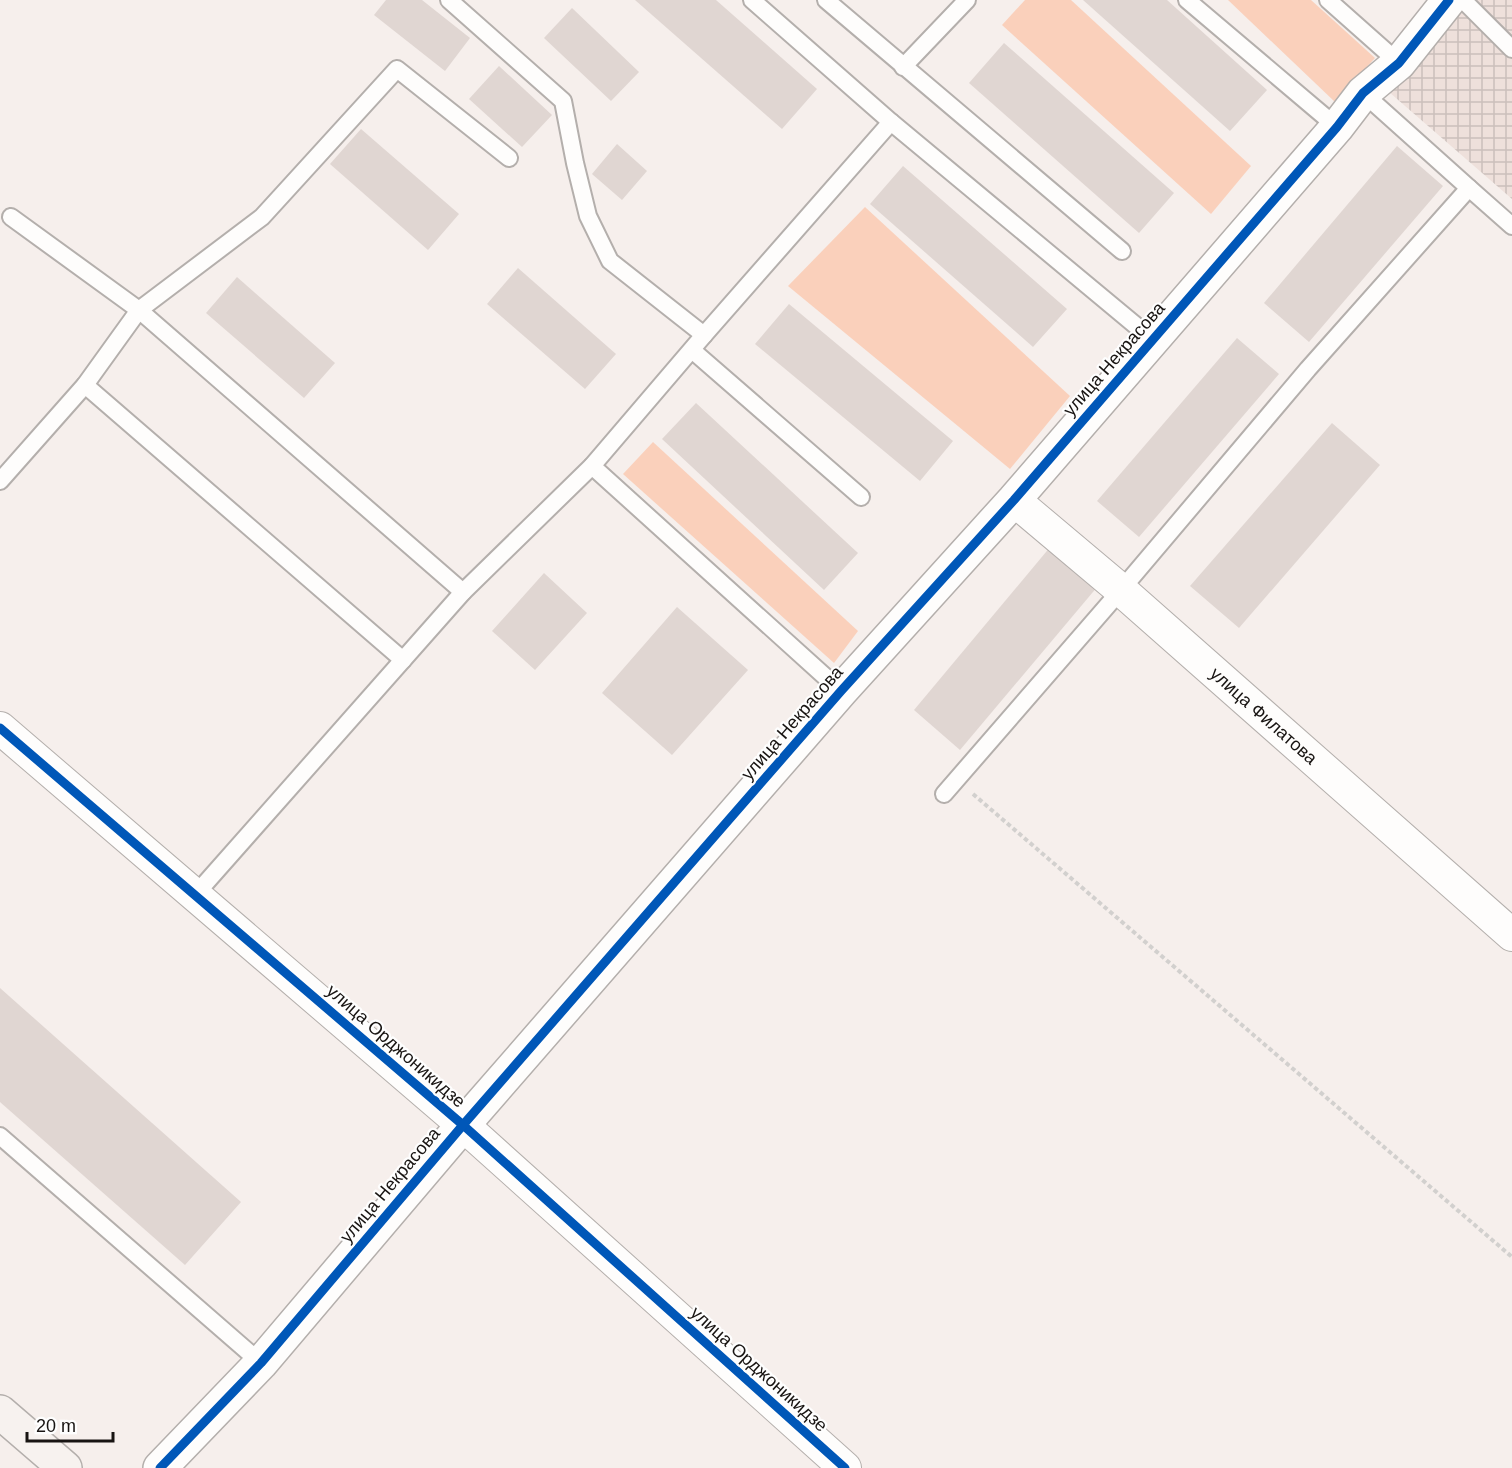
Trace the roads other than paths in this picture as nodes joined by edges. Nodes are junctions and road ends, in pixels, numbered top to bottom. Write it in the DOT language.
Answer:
graph roads {
  1 [pos="449,0"];
  2 [pos="752,0"];
  3 [pos="826,0"];
  4 [pos="967,0"];
  5 [pos="1328,0"];
  6 [pos="1449,0"];
  7 [pos="1463,0"];
  8 [pos="1196,3"];
  9 [pos="1512,49"];
  10 [pos="1399,63"];
  11 [pos="903,67"];
  12 [pos="1363,93"];
  13 [pos="891,122"];
  14 [pos="1337,127"];
  15 [pos="509,158"];
  16 [pos="1469,188"];
  17 [pos="11,217"];
  18 [pos="1512,226"];
  19 [pos="1122,251"];
  20 [pos="139,310"];
  21 [pos="704,334"];
  22 [pos="1152,339"];
  23 [pos="692,350"];
  24 [pos="85,384"];
  25 [pos="592,466"];
  26 [pos="0,481"];
  27 [pos="861,497"];
  28 [pos="1014,500"];
  29 [pos="1121,590"];
  30 [pos="463,592"];
  31 [pos="403,660"];
  32 [pos="841,691"];
  33 [pos="0,728"];
  34 [pos="944,794"];
  35 [pos="195,896"];
  36 [pos="1512,935"];
  37 [pos="463,1125"];
  38 [pos="0,1136"];
  39 [pos="261,1363"];
  40 [pos="0,1412"];
  41 [pos="65,1468"];
  42 [pos="160,1468"];
  43 [pos="845,1468"];
  1 -- 21 [label="lane"];
  2 -- 13 [label="lane"];
  3 -- 11 [label="lane"];
  4 -- 11 [label="lane"];
  5 -- 10 [label="lane"];
  6 -- 10 [label="street, улица Некрасова"];
  7 -- 9 [label="lane"];
  8 -- 14 [label="lane"];
  10 -- 12 [label="street, улица Некрасова"];
  11 -- 19 [label="lane"];
  12 -- 14 [label="street, улица Некрасова"];
  12 -- 16 [label="lane"];
  13 -- 21 [label="lane"];
  13 -- 22 [label="lane"];
  14 -- 22 [label="street, улица Некрасова"];
  15 -- 20 [label="lane"];
  16 -- 18 [label="lane"];
  16 -- 29 [label="lane"];
  17 -- 20 [label="lane"];
  20 -- 24 [label="lane"];
  20 -- 30 [label="lane"];
  21 -- 23 [label="lane"];
  22 -- 28 [label="street, улица Некрасова"];
  23 -- 25 [label="lane"];
  23 -- 27 [label="lane"];
  24 -- 26 [label="lane"];
  24 -- 31 [label="lane"];
  25 -- 30 [label="lane"];
  25 -- 32 [label="lane"];
  28 -- 29 [label="street, улица Филатова"];
  28 -- 32 [label="street, улица Некрасова"];
  29 -- 34 [label="lane"];
  29 -- 36 [label="street, улица Филатова"];
  30 -- 31 [label="lane"];
  31 -- 35 [label="lane"];
  32 -- 37 [label="street, улица Некрасова"];
  33 -- 35 [label="street, улица Орджоникидзе"];
  35 -- 37 [label="street, улица Орджоникидзе"];
  37 -- 39 [label="street, улица Некрасова"];
  37 -- 43 [label="street, улица Орджоникидзе"];
  38 -- 39 [label="lane"];
  39 -- 42 [label="street, улица Некрасова"];
  40 -- 41 [label="main road"];
}
